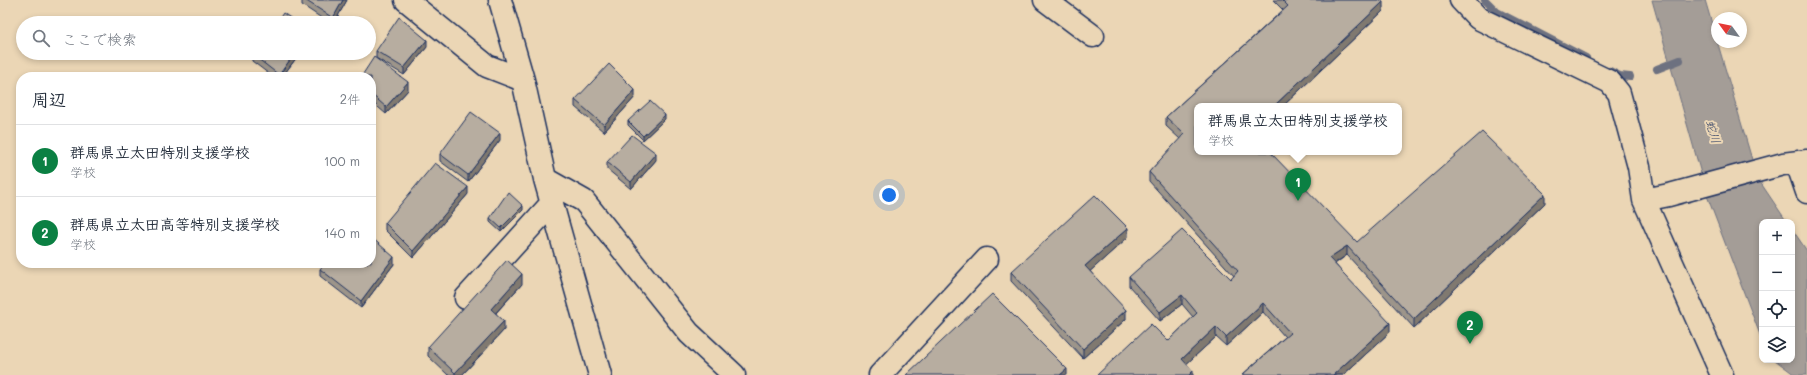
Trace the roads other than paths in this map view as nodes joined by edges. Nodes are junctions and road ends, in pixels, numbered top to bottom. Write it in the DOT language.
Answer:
graph roads {
  1 [pos="406,0"];
  2 [pos="500,0"];
  3 [pos="1045,0"];
  4 [pos="1461,0"];
  5 [pos="1093,36"];
  6 [pos="523,80"];
  7 [pos="1796,162"];
  8 [pos="545,179"];
  9 [pos="1807,192"];
  10 [pos="1644,200"];
  11 [pos="552,203"];
  12 [pos="987,259"];
  13 [pos="466,298"];
  14 [pos="600,375"];
  15 [pos="734,375"];
  16 [pos="880,375"];
  17 [pos="1722,375"];
  1 -- 6 [label="street"];
  2 -- 6 [label="street"];
  3 -- 5 [label="street"];
  4 -- 10 [label="street"];
  6 -- 8 [label="street"];
  7 -- 9 [label="street"];
  7 -- 10 [label="street"];
  8 -- 11 [label="street"];
  8 -- 15 [label="street"];
  10 -- 17 [label="street"];
  11 -- 13 [label="street"];
  11 -- 14 [label="street"];
  12 -- 16 [label="street"];
}
